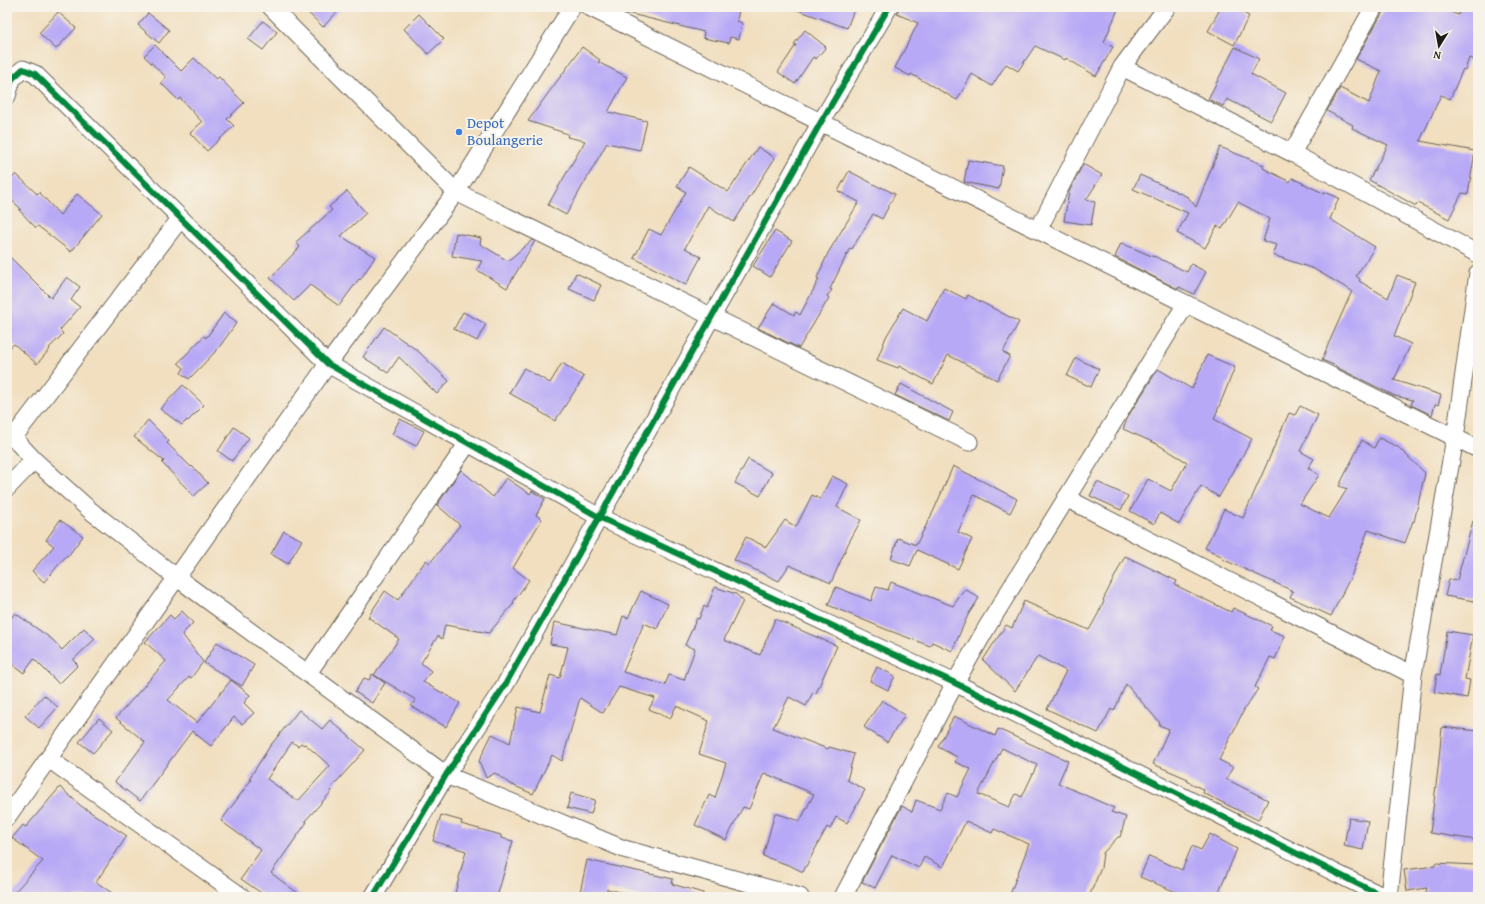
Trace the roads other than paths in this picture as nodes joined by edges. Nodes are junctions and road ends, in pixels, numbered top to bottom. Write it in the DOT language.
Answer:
graph roads {
  1 [pos="271,7"];
  2 [pos="572,7"];
  3 [pos="589,7"];
  4 [pos="889,7"];
  5 [pos="1167,7"];
  6 [pos="1374,7"];
  7 [pos="1122,66"];
  8 [pos="7,96"];
  9 [pos="821,122"];
  10 [pos="1292,153"];
  11 [pos="456,192"];
  12 [pos="180,218"];
  13 [pos="1038,230"];
  14 [pos="1478,254"];
  15 [pos="1478,273"];
  16 [pos="1186,304"];
  17 [pos="712,316"];
  18 [pos="1473,341"];
  19 [pos="328,364"];
  20 [pos="10,435"];
  21 [pos="1456,438"];
  22 [pos="969,442"];
  23 [pos="468,443"];
  24 [pos="1478,449"];
  25 [pos="34,460"];
  26 [pos="7,488"];
  27 [pos="1066,498"];
  28 [pos="599,517"];
  29 [pos="176,578"];
  30 [pos="308,673"];
  31 [pos="1413,675"];
  32 [pos="955,683"];
  33 [pos="49,759"];
  34 [pos="446,775"];
  35 [pos="7,817"];
  36 [pos="242,897"];
  37 [pos="373,897"];
  38 [pos="800,897"];
  39 [pos="843,897"];
  40 [pos="1384,897"];
  41 [pos="1389,897"];
  1 -- 11 [label="street"];
  2 -- 11 [label="street"];
  3 -- 9 [label="street"];
  4 -- 9 [label="street"];
  5 -- 7 [label="street"];
  6 -- 10 [label="street"];
  7 -- 10 [label="street"];
  7 -- 13 [label="street"];
  8 -- 12 [label="street"];
  9 -- 13 [label="street"];
  9 -- 17 [label="street"];
  10 -- 14 [label="street"];
  11 -- 17 [label="street"];
  11 -- 19 [label="street"];
  12 -- 19 [label="street"];
  12 -- 20 [label="street"];
  13 -- 16 [label="street"];
  15 -- 18 [label="street"];
  16 -- 21 [label="street"];
  16 -- 27 [label="street"];
  17 -- 22 [label="street"];
  17 -- 28 [label="street"];
  18 -- 21 [label="street"];
  19 -- 23 [label="street"];
  19 -- 29 [label="street"];
  20 -- 25 [label="street"];
  21 -- 24 [label="street"];
  21 -- 31 [label="street"];
  23 -- 28 [label="street"];
  23 -- 30 [label="street"];
  25 -- 26 [label="street"];
  25 -- 29 [label="street"];
  27 -- 31 [label="street"];
  27 -- 32 [label="street"];
  28 -- 32 [label="street"];
  28 -- 34 [label="street"];
  29 -- 30 [label="street"];
  29 -- 33 [label="street"];
  30 -- 34 [label="street"];
  31 -- 41 [label="street"];
  32 -- 39 [label="street"];
  32 -- 40 [label="street"];
  33 -- 35 [label="street"];
  33 -- 36 [label="street"];
  34 -- 37 [label="street"];
  34 -- 38 [label="street"];
}
